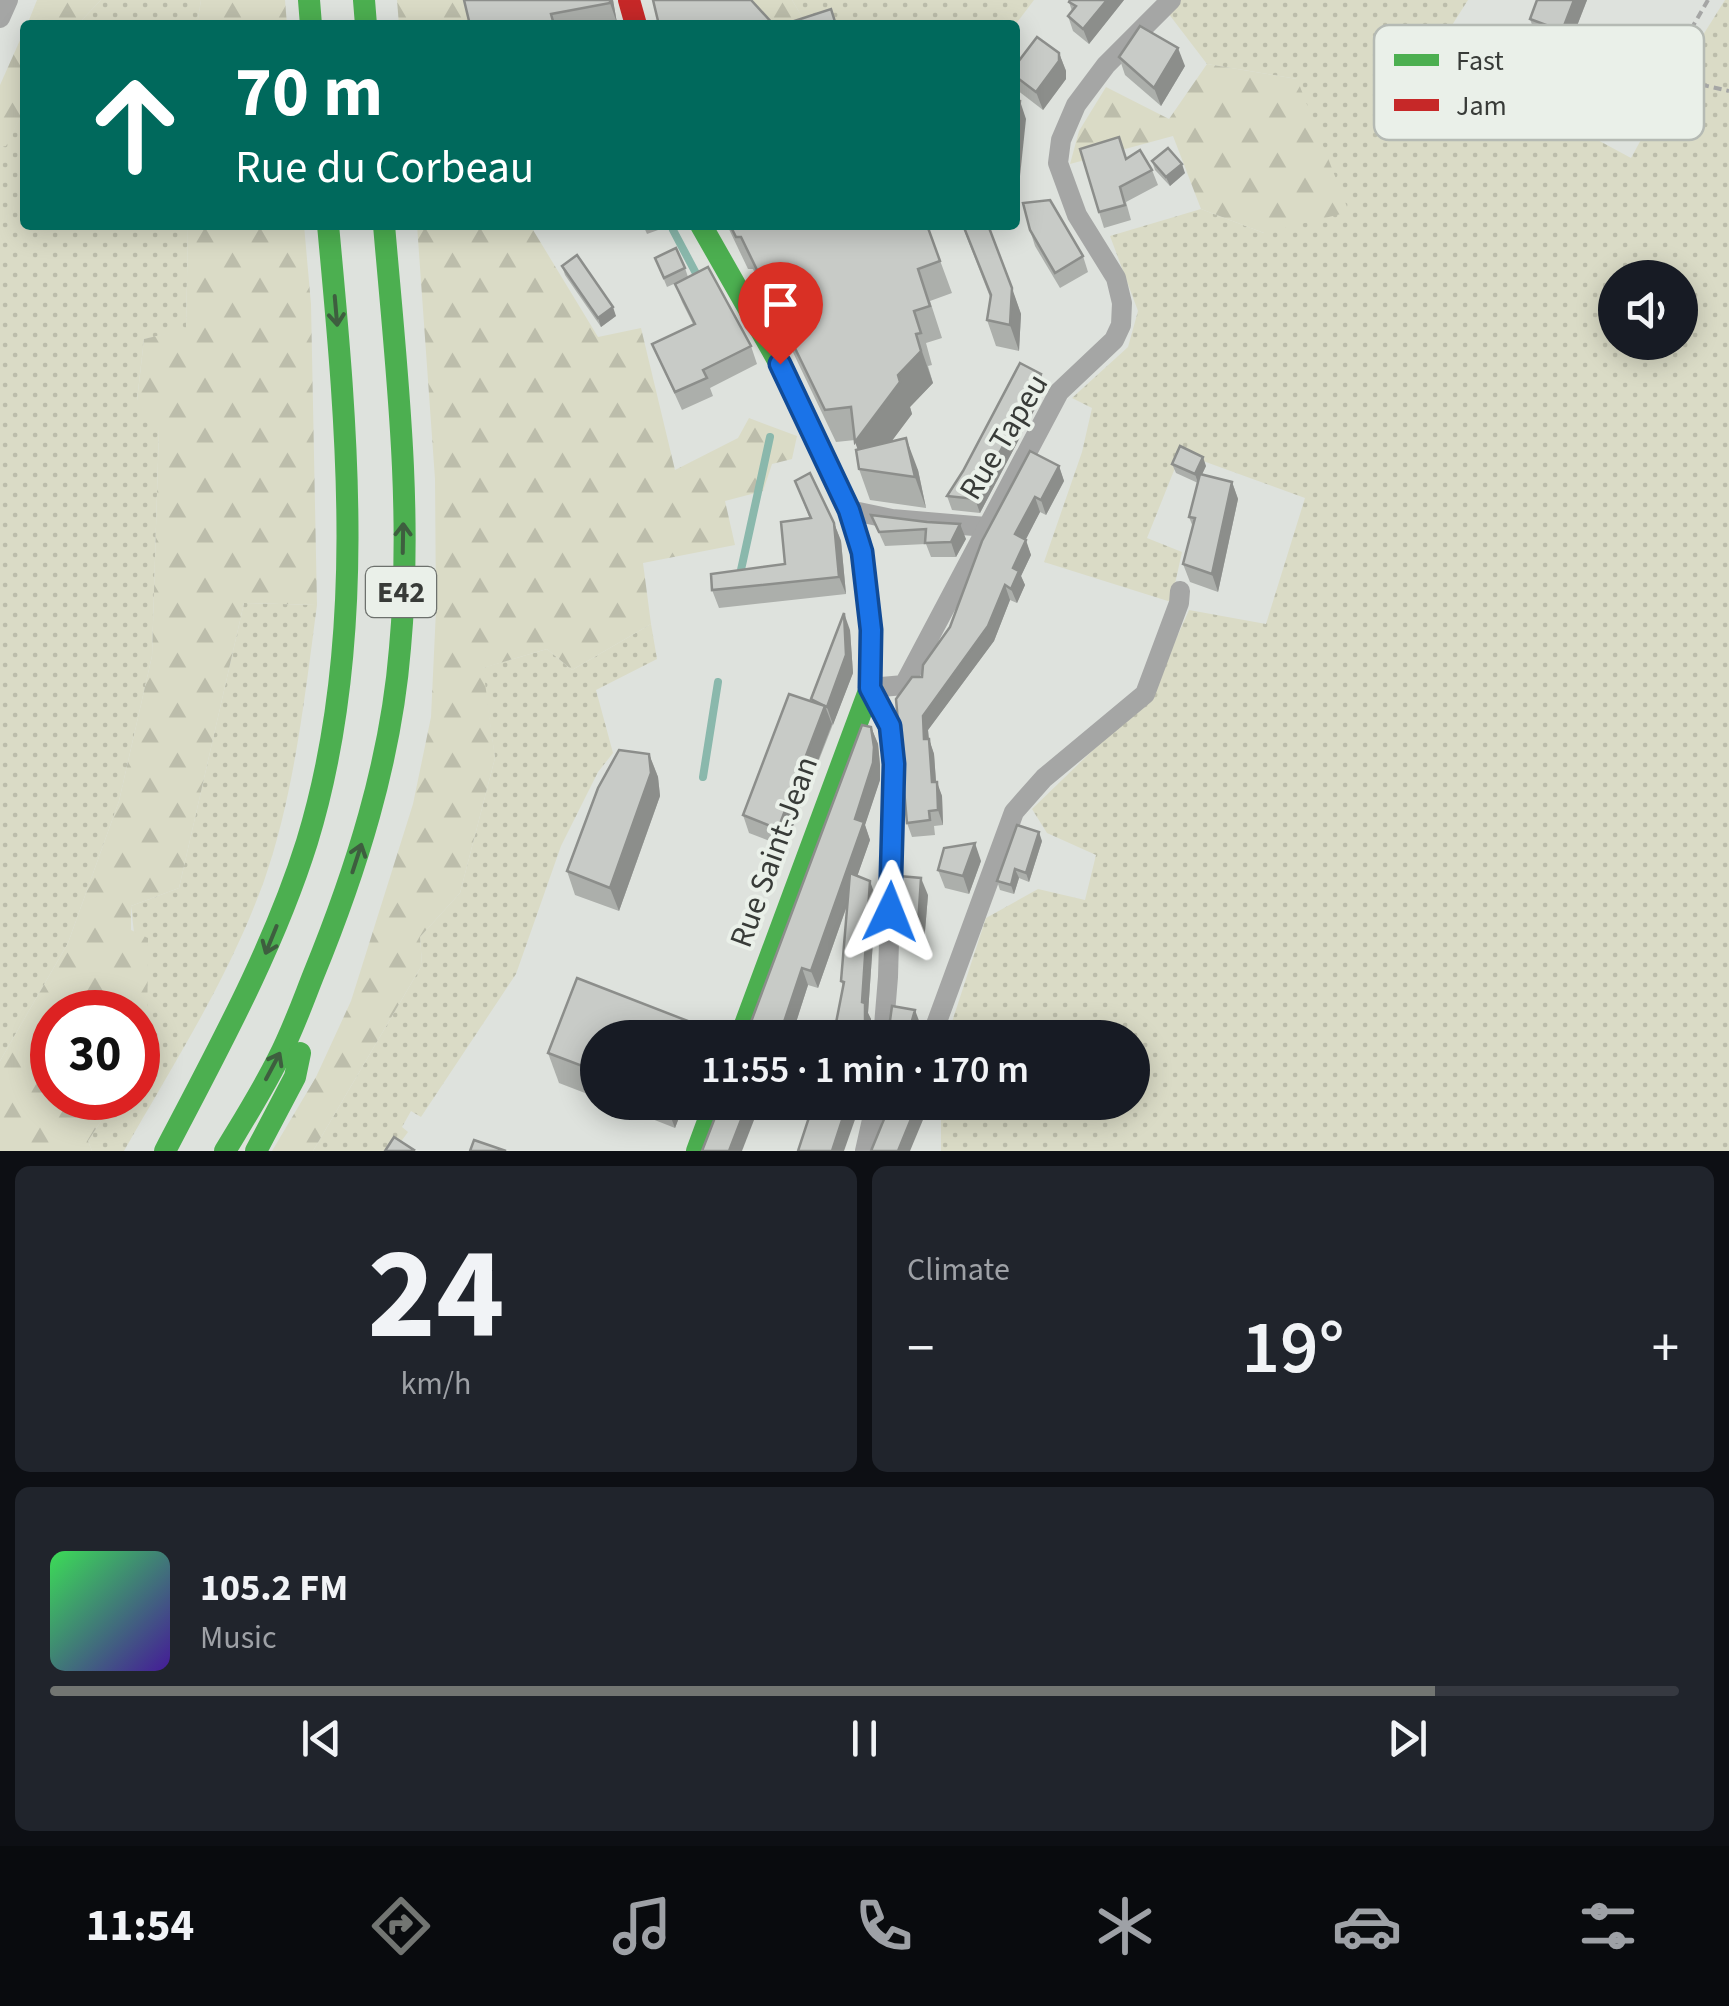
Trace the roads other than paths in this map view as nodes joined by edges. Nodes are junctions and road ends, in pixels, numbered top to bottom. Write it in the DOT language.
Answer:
graph roads {
  1 [pos="8,0"];
  2 [pos="1172,0"];
  3 [pos="0,18"];
  4 [pos="328,230"];
  5 [pos="384,230"];
  6 [pos="704,230"];
  7 [pos="849,510"];
  8 [pos="986,527"];
  9 [pos="1180,591"];
  10 [pos="870,688"];
  11 [pos="324,950"];
  12 [pos="747,1020"];
  13 [pos="884,1020"];
  14 [pos="938,1020"];
  15 [pos="709,1120"];
  16 [pos="873,1120"];
  17 [pos="878,1120"];
  18 [pos="872,1128"];
  19 [pos="165,1151"];
  20 [pos="225,1151"];
  21 [pos="256,1151"];
  22 [pos="696,1151"];
  23 [pos="864,1151"];
  1 -- 3 [label="street"];
  2 -- 8 [label="street, Rue Tapeu"];
  4 -- 19 [label="main road, E42, one-way"];
  11 -- 5 [label="main road, E42, one-way"];
  6 -- 7 [label="main road, Rue Saint-Jean"];
  7 -- 8 [label="street"];
  7 -- 10 [label="main road, Rue Saint-Jean"];
  8 -- 10 [label="street, Rue Tapeu"];
  9 -- 14 [label="street"];
  10 -- 12 [label="main road, Rue Saint-Jean"];
  10 -- 13 [label="street"];
  20 -- 11 [label="main road, E42, one-way"];
  11 -- 21 [label="main road"];
  15 -- 22 [label="main road"];
  16 -- 18 [label="street"];
  17 -- 18 [label="street"];
  18 -- 23 [label="street"];
}
